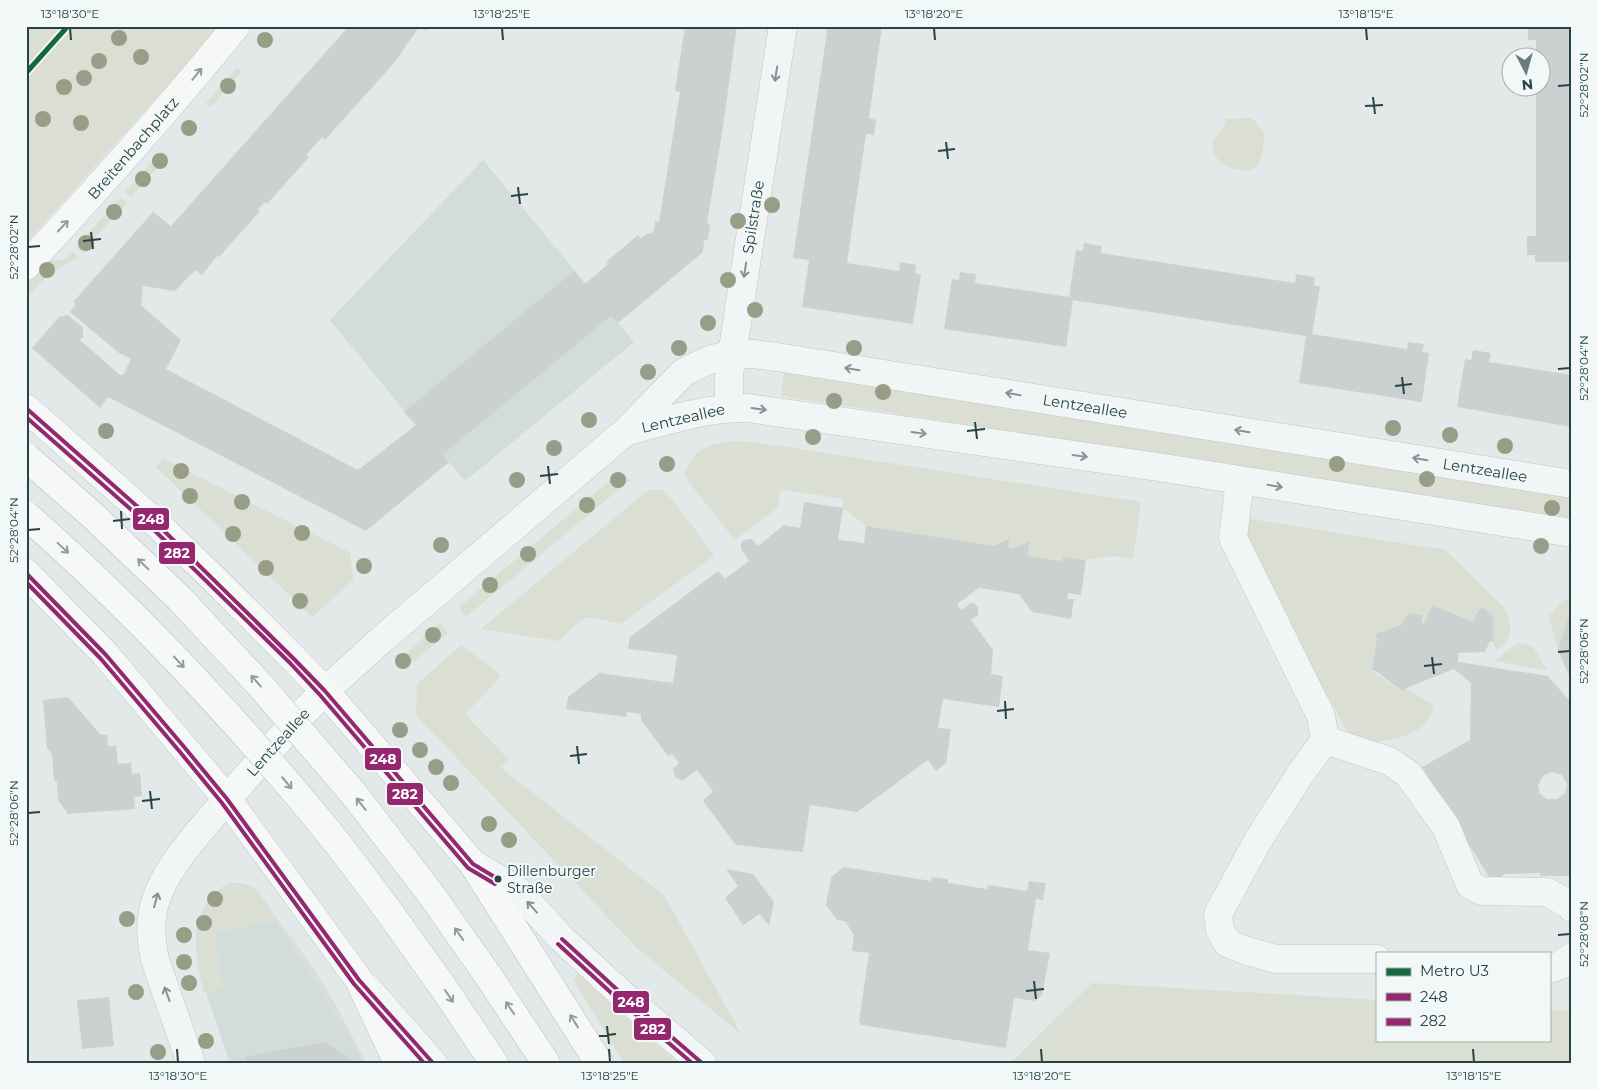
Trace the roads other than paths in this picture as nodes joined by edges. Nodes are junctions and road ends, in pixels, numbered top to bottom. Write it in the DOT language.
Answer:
graph roads {
  1 [pos="236,26"];
  2 [pos="783,26"];
  3 [pos="26,266"];
  4 [pos="732,354"];
  5 [pos="26,408"];
  6 [pos="729,408"];
  7 [pos="625,432"];
  8 [pos="26,458"];
  9 [pos="1240,481"];
  10 [pos="1572,484"];
  11 [pos="26,515"];
  12 [pos="1572,533"];
  13 [pos="26,573"];
  14 [pos="325,691"];
  15 [pos="1324,740"];
  16 [pos="227,800"];
  17 [pos="473,864"];
  18 [pos="1572,908"];
  19 [pos="1572,957"];
  20 [pos="1376,959"];
  21 [pos="1550,968"];
  22 [pos="359,980"];
  23 [pos="191,1063"];
  24 [pos="398,1063"];
  25 [pos="432,1063"];
  26 [pos="494,1063"];
  27 [pos="546,1063"];
  28 [pos="599,1063"];
  29 [pos="702,1063"];
  3 -- 1 [label="main road, Breitenbachplatz, one-way"];
  2 -- 4 [label="street, Spilstraße, one-way"];
  4 -- 6 [label="street, Spilstraße"];
  4 -- 7 [label="street, Lentzeallee"];
  10 -- 4 [label="street, Lentzeallee, one-way"];
  5 -- 14 [label="main road"];
  6 -- 7 [label="street, Lentzeallee"];
  6 -- 9 [label="street, Lentzeallee, one-way"];
  7 -- 14 [label="street, Lentzeallee"];
  27 -- 8 [label="main road, one-way, bridge"];
  9 -- 12 [label="street, Lentzeallee, one-way"];
  9 -- 15 [label="street"];
  11 -- 26 [label="main road, one-way, bridge"];
  13 -- 16 [label="main road"];
  14 -- 16 [label="main road, Lentzeallee"];
  14 -- 17 [label="main road"];
  15 -- 18 [label="street"];
  15 -- 20 [label="street"];
  16 -- 22 [label="main road"];
  23 -- 16 [label="street, one-way"];
  28 -- 17 [label="main road, one-way"];
  29 -- 17 [label="street, one-way"];
  19 -- 21 [label="street"];
  22 -- 24 [label="main road"];
  22 -- 25 [label="street"];
}
